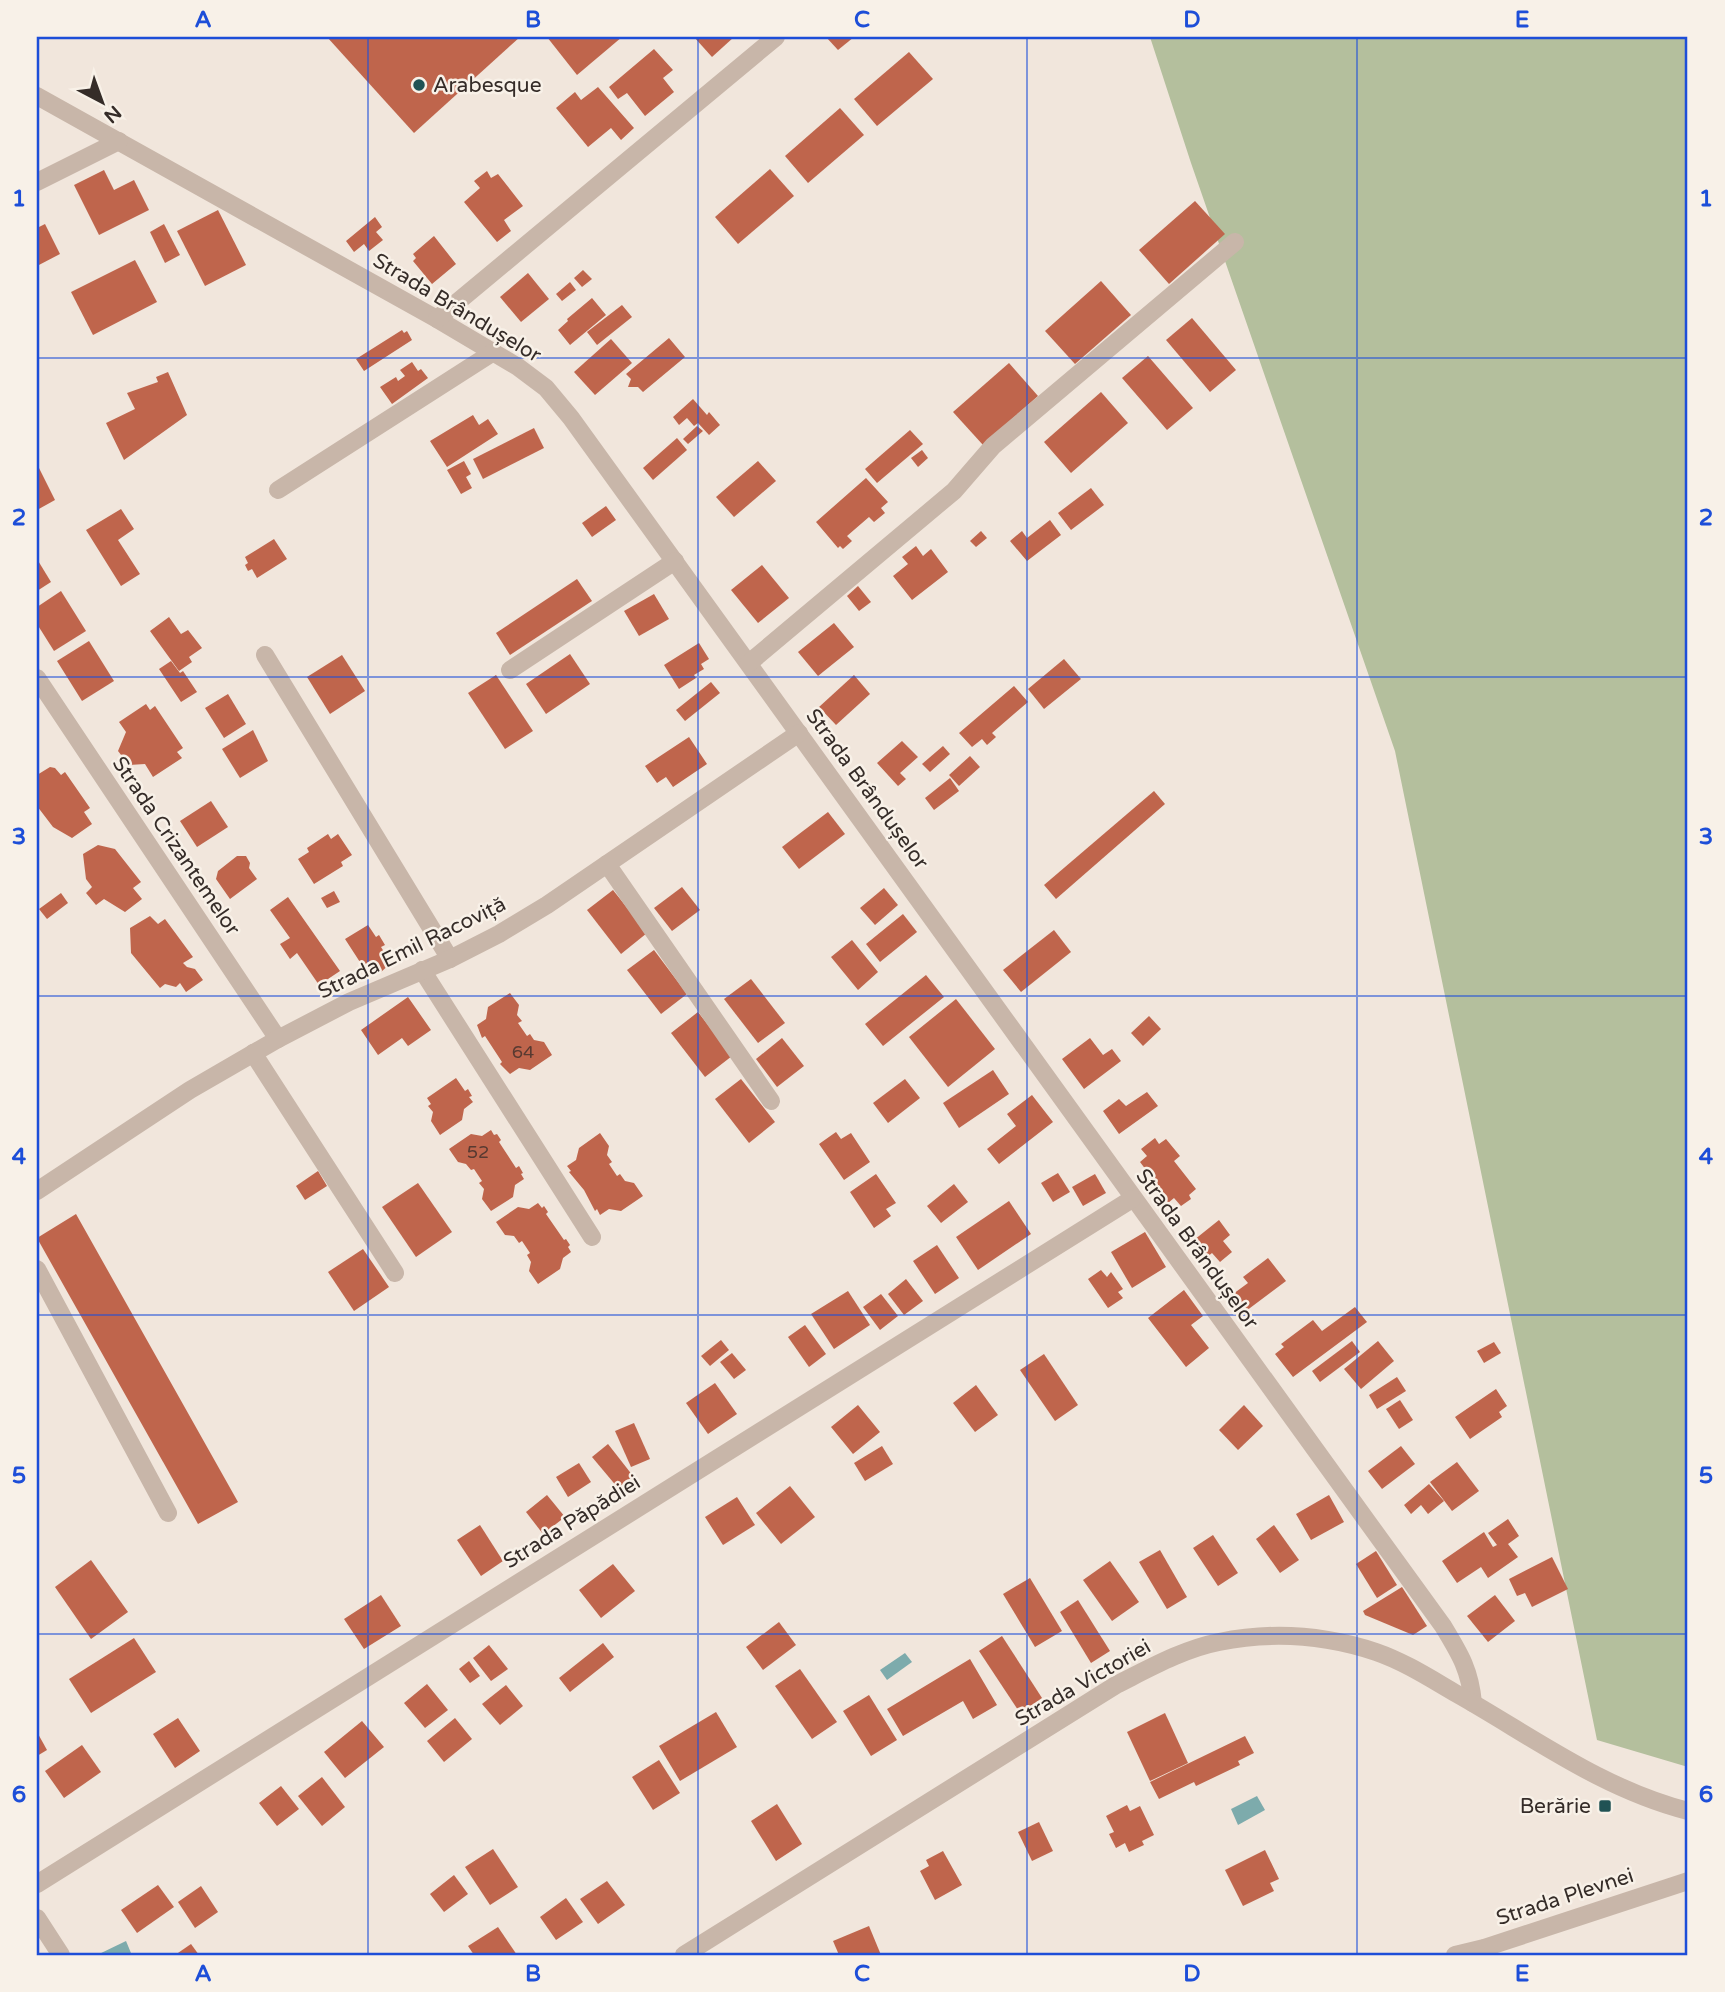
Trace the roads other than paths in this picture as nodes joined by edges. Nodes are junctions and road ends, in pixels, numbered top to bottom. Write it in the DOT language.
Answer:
graph roads {
  1 [pos="776,37"];
  2 [pos="37,96"];
  3 [pos="119,141"];
  4 [pos="37,182"];
  5 [pos="1234,242"];
  6 [pos="437,319"];
  7 [pos="492,353"];
  8 [pos="278,491"];
  9 [pos="675,561"];
  10 [pos="265,655"];
  11 [pos="750,663"];
  12 [pos="510,670"];
  13 [pos="37,678"];
  14 [pos="799,733"];
  15 [pos="607,864"];
  16 [pos="450,959"];
  17 [pos="422,970"];
  18 [pos="278,1039"];
  19 [pos="253,1053"];
  20 [pos="771,1101"];
  21 [pos="37,1191"];
  22 [pos="1132,1199"];
  23 [pos="592,1237"];
  24 [pos="37,1269"];
  25 [pos="395,1273"];
  26 [pos="168,1513"];
  27 [pos="1473,1703"];
  28 [pos="1688,1811"];
  29 [pos="1688,1881"];
  30 [pos="37,1884"];
  31 [pos="37,1918"];
  32 [pos="61,1955"];
  33 [pos="684,1955"];
  34 [pos="1455,1955"];
  1 -- 6 [label="street"];
  2 -- 3 [label="street, Strada Brândușelor"];
  3 -- 4 [label="street"];
  3 -- 6 [label="street, Strada Brândușelor"];
  5 -- 11 [label="street"];
  6 -- 7 [label="street, Strada Brândușelor"];
  7 -- 8 [label="street"];
  7 -- 9 [label="street, Strada Brândușelor"];
  9 -- 11 [label="street, Strada Brândușelor"];
  9 -- 12 [label="street"];
  10 -- 16 [label="street"];
  11 -- 14 [label="street, Strada Brândușelor"];
  13 -- 18 [label="street, Strada Crizantemelor"];
  14 -- 15 [label="street, Strada Emil Racoviță"];
  14 -- 22 [label="street, Strada Brândușelor"];
  15 -- 16 [label="street, Strada Emil Racoviță"];
  15 -- 20 [label="street"];
  16 -- 17 [label="street, Strada Emil Racoviță"];
  17 -- 18 [label="street, Strada Emil Racoviță"];
  17 -- 23 [label="street"];
  18 -- 19 [label="street, Strada Emil Racoviță"];
  19 -- 21 [label="street, Strada Emil Racoviță"];
  19 -- 25 [label="street"];
  22 -- 27 [label="street, Strada Brândușelor"];
  22 -- 30 [label="street, Strada Păpădiei"];
  24 -- 26 [label="street"];
  27 -- 28 [label="street, Strada Victoriei"];
  27 -- 33 [label="street, Strada Victoriei"];
  29 -- 34 [label="street, Strada Plevnei"];
  31 -- 32 [label="street"];
}
